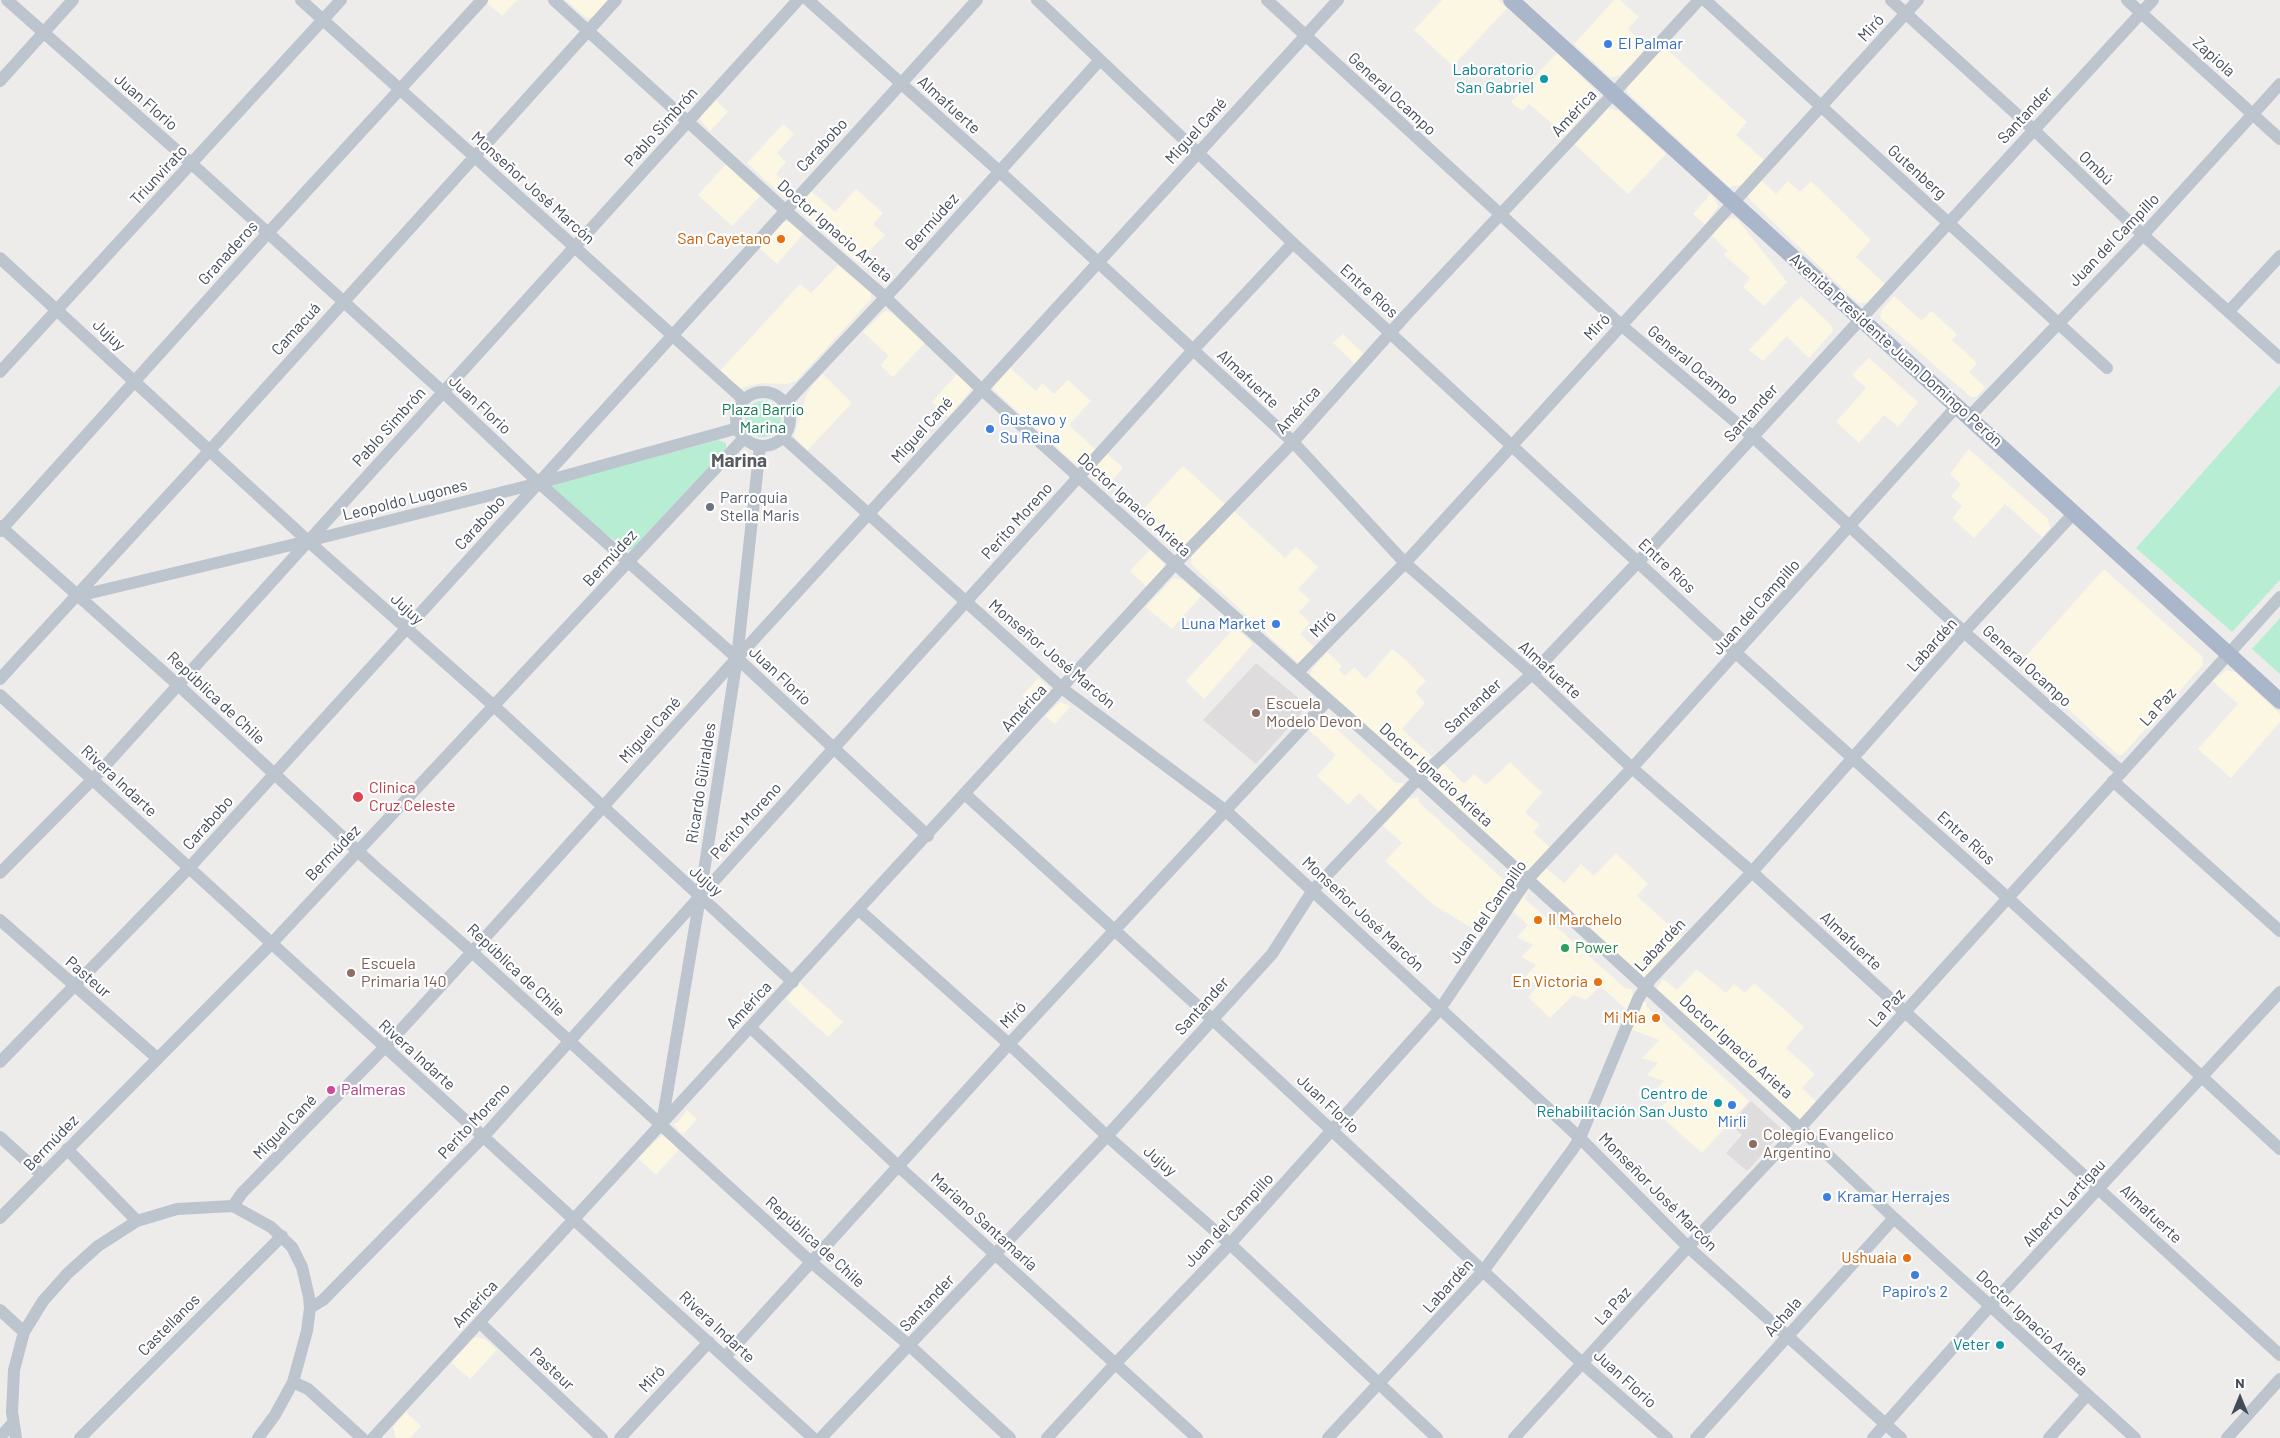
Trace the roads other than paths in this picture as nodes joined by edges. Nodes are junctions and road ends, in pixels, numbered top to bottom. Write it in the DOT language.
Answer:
graph roads {
  1 [pos="7,0"];
  2 [pos="73,0"];
  3 [pos="301,0"];
  4 [pos="340,0"];
  5 [pos="482,0"];
  6 [pos="554,0"];
  7 [pos="616,0"];
  8 [pos="798,0"];
  9 [pos="808,0"];
  10 [pos="977,0"];
  11 [pos="1038,0"];
  12 [pos="1267,0"];
  13 [pos="1338,0"];
  14 [pos="1511,0"];
  15 [pos="1699,0"];
  16 [pos="1705,0"];
  17 [pos="1891,0"];
  18 [pos="1918,0"];
  19 [pos="2126,0"];
  20 [pos="2152,0"];
  21 [pos="1906,13"];
  22 [pos="2141,13"];
  23 [pos="323,20"];
  24 [pos="588,31"];
  25 [pos="43,33"];
  26 [pos="1306,35"];
  27 [pos="1100,60"];
  28 [pos="0,81"];
  29 [pos="900,84"];
  30 [pos="2280,84"];
  31 [pos="400,90"];
  32 [pos="1613,94"];
  33 [pos="1822,106"];
  34 [pos="2253,114"];
  35 [pos="688,121"];
  36 [pos="2034,130"];
  37 [pos="2280,139"];
  38 [pos="1198,152"];
  39 [pos="474,157"];
  40 [pos="192,164"];
  41 [pos="999,171"];
  42 [pos="1733,202"];
  43 [pos="785,210"];
  44 [pos="1499,215"];
  45 [pos="1948,222"];
  46 [pos="268,233"];
  47 [pos="2143,235"];
  48 [pos="1292,243"];
  49 [pos="574,247"];
  50 [pos="2280,256"];
  51 [pos="0,258"];
  52 [pos="1098,262"];
  53 [pos="885,297"];
  54 [pos="342,302"];
  55 [pos="57,310"];
  56 [pos="2229,311"];
  57 [pos="1860,318"];
  58 [pos="2057,323"];
  59 [pos="1620,325"];
  60 [pos="1390,332"];
  61 [pos="672,335"];
  62 [pos="1193,350"];
  63 [pos="2280,358"];
  64 [pos="2107,368"];
  65 [pos="0,372"];
  66 [pos="135,381"];
  67 [pos="981,389"];
  68 [pos="442,391"];
  69 [pos="744,400"];
  70 [pos="785,404"];
  71 [pos="1957,406"];
  72 [pos="1969,417"];
  73 [pos="741,434"];
  74 [pos="783,436"];
  75 [pos="1752,436"];
  76 [pos="1293,442"];
  77 [pos="1511,445"];
  78 [pos="760,446"];
  79 [pos="210,450"];
  80 [pos="1079,477"];
  81 [pos="539,482"];
  82 [pos="868,514"];
  83 [pos="2074,514"];
  84 [pos="1850,527"];
  85 [pos="1,528"];
  86 [pos="308,541"];
  87 [pos="1638,561"];
  88 [pos="628,562"];
  89 [pos="1405,563"];
  90 [pos="1175,564"];
  91 [pos="78,596"];
  92 [pos="2280,597"];
  93 [pos="966,602"];
  94 [pos="405,629"];
  95 [pos="1964,632"];
  96 [pos="1736,652"];
  97 [pos="2228,654"];
  98 [pos="737,658"];
  99 [pos="1298,672"];
  100 [pos="1532,674"];
  101 [pos="0,679"];
  102 [pos="177,684"];
  103 [pos="1063,689"];
  104 [pos="0,695"];
  105 [pos="1328,700"];
  106 [pos="2280,701"];
  107 [pos="494,706"];
  108 [pos="834,747"];
  109 [pos="1853,759"];
  110 [pos="1632,768"];
  111 [pos="275,774"];
  112 [pos="2117,776"];
  113 [pos="94,778"];
  114 [pos="1418,779"];
  115 [pos="966,795"];
  116 [pos="603,808"];
  117 [pos="1225,810"];
  118 [pos="928,836"];
  119 [pos="358,851"];
  120 [pos="189,868"];
  121 [pos="1752,872"];
  122 [pos="0,873"];
  123 [pos="1527,880"];
  124 [pos="1313,890"];
  125 [pos="700,897"];
  126 [pos="2008,898"];
  127 [pos="859,910"];
  128 [pos="0,920"];
  129 [pos="1113,930"];
  130 [pos="2280,931"];
  131 [pos="272,942"];
  132 [pos="472,952"];
  133 [pos="793,982"];
  134 [pos="1645,986"];
  135 [pos="74,987"];
  136 [pos="2280,992"];
  137 [pos="1440,1009"];
  138 [pos="1904,1013"];
  139 [pos="1212,1019"];
  140 [pos="751,1028"];
  141 [pos="569,1042"];
  142 [pos="1009,1044"];
  143 [pos="385,1047"];
  144 [pos="156,1057"];
  145 [pos="0,1062"];
  146 [pos="2201,1076"];
  147 [pos="662,1124"];
  148 [pos="1800,1128"];
  149 [pos="1332,1130"];
  150 [pos="1107,1136"];
  151 [pos="0,1137"];
  152 [pos="484,1137"];
  153 [pos="1580,1138"];
  154 [pos="67,1149"];
  155 [pos="2280,1149"];
  156 [pos="898,1166"];
  157 [pos="42,1175"];
  158 [pos="2100,1189"];
  159 [pos="233,1206"];
  160 [pos="0,1218"];
  161 [pos="1894,1218"];
  162 [pos="576,1219"];
  163 [pos="137,1221"];
  164 [pos="282,1236"];
  165 [pos="1230,1244"];
  166 [pos="1688,1247"];
  167 [pos="995,1254"];
  168 [pos="811,1262"];
  169 [pos="1484,1270"];
  170 [pos="1990,1306"];
  171 [pos="310,1308"];
  172 [pos="0,1310"];
  173 [pos="480,1323"];
  174 [pos="24,1332"];
  175 [pos="1787,1336"];
  176 [pos="709,1342"];
  177 [pos="910,1346"];
  178 [pos="2280,1355"];
  179 [pos="726,1357"];
  180 [pos="1115,1364"];
  181 [pos="1583,1364"];
  182 [pos="2280,1380"];
  183 [pos="293,1382"];
  184 [pos="1379,1384"];
  185 [pos="2087,1395"];
  186 [pos="12,1424"];
  187 [pos="1886,1424"];
  188 [pos="379,1436"];
  189 [pos="0,1437"];
  190 [pos="16,1438"];
  191 [pos="80,1438"];
  192 [pos="258,1438"];
  193 [pos="362,1438"];
  194 [pos="602,1438"];
  195 [pos="620,1438"];
  196 [pos="813,1438"];
  197 [pos="821,1438"];
  198 [pos="1010,1438"];
  199 [pos="1047,1438"];
  200 [pos="1197,1438"];
  201 [pos="1328,1438"];
  202 [pos="1437,1438"];
  203 [pos="1514,1438"];
  204 [pos="1667,1438"];
  205 [pos="1696,1438"];
  206 [pos="1874,1438"];
  207 [pos="1901,1438"];
  208 [pos="2049,1438"];
  209 [pos="2135,1438"];
  210 [pos="2227,1438"];
  1 -- 25 [label="street, Juan Florio"];
  2 -- 25 [label="street"];
  3 -- 23 [label="street, Monseñor José Marcón"];
  4 -- 23 [label="street, Triunvirato"];
  5 -- 31 [label="street, Granaderos"];
  6 -- 24 [label="street, Doctor Ignacio Arieta"];
  7 -- 24 [label="street, Camacuá"];
  8 -- 35 [label="street, Pablo Simbrón"];
  9 -- 29 [label="street, Almafuerte"];
  10 -- 29 [label="street, Carabobo"];
  11 -- 27 [label="street, Entre Ríos"];
  12 -- 26 [label="street, General Ocampo"];
  13 -- 26 [label="street, Miguel Cané"];
  14 -- 32 [label="main road, Avenida Presidente Juan Domingo Perón"];
  15 -- 32 [label="street, América"];
  16 -- 33 [label="street, Gutenberg"];
  17 -- 21 [label="street, Ombú"];
  18 -- 21 [label="street, Miró"];
  19 -- 22 [label="street, Zapiola"];
  20 -- 22 [label="street, Santander"];
  21 -- 33 [label="street, Miró"];
  21 -- 36 [label="street, Ombú"];
  22 -- 34 [label="street, Zapiola"];
  22 -- 36 [label="street, Santander"];
  23 -- 31 [label="street, Monseñor José Marcón"];
  23 -- 40 [label="street, Triunvirato"];
  24 -- 35 [label="street, Doctor Ignacio Arieta"];
  24 -- 39 [label="street, Camacuá"];
  25 -- 28 [label="street"];
  25 -- 40 [label="street, Juan Florio"];
  26 -- 38 [label="street, Miguel Cané"];
  26 -- 44 [label="street, General Ocampo"];
  27 -- 38 [label="street, Entre Ríos"];
  27 -- 41 [label="street, Bermúdez"];
  29 -- 41 [label="street, Almafuerte"];
  29 -- 43 [label="street, Carabobo"];
  30 -- 34 [label="street, Juan del Campillo"];
  31 -- 39 [label="street, Monseñor José Marcón"];
  31 -- 46 [label="street, Granaderos"];
  32 -- 42 [label="main road, Avenida Presidente Juan Domingo Perón"];
  32 -- 44 [label="street, América"];
  33 -- 42 [label="street, Miró"];
  33 -- 45 [label="street, Gutenberg"];
  34 -- 37 [label="street, Zapiola"];
  34 -- 47 [label="street, Juan del Campillo"];
  35 -- 43 [label="street, Doctor Ignacio Arieta"];
  35 -- 49 [label="street, Pablo Simbrón"];
  36 -- 45 [label="street, Santander"];
  36 -- 47 [label="street, Ombú"];
  38 -- 48 [label="street, Entre Ríos"];
  38 -- 52 [label="street, Miguel Cané"];
  39 -- 49 [label="street, Monseñor José Marcón"];
  39 -- 54 [label="street, Camacuá"];
  40 -- 46 [label="street, Juan Florio"];
  40 -- 55 [label="street, Triunvirato"];
  41 -- 52 [label="street, Almafuerte"];
  41 -- 53 [label="street, Bermúdez"];
  42 -- 57 [label="main road, Avenida Presidente Juan Domingo Perón"];
  42 -- 59 [label="street, Miró"];
  43 -- 53 [label="street, Doctor Ignacio Arieta"];
  43 -- 61 [label="street, Carabobo"];
  44 -- 59 [label="street, General Ocampo"];
  44 -- 60 [label="street, América"];
  45 -- 57 [label="street, Santander"];
  45 -- 58 [label="street, Gutenberg"];
  46 -- 54 [label="street, Juan Florio"];
  46 -- 66 [label="street, Granaderos"];
  47 -- 56 [label="street, Ombú"];
  47 -- 58 [label="street, Juan del Campillo"];
  48 -- 60 [label="street, Entre Ríos"];
  48 -- 62 [label="street, Perito Moreno"];
  49 -- 61 [label="street, Monseñor José Marcón"];
  49 -- 68 [label="street, Pablo Simbrón"];
  50 -- 56 [label="street"];
  51 -- 55 [label="street, Jujuy"];
  52 -- 62 [label="street, Almafuerte"];
  52 -- 67 [label="street, Miguel Cané"];
  53 -- 67 [label="street, Doctor Ignacio Arieta"];
  53 -- 70 [label="street, Bermúdez"];
  54 -- 68 [label="street, Juan Florio"];
  54 -- 79 [label="street, Camacuá"];
  55 -- 65 [label="street, Triunvirato"];
  55 -- 66 [label="street, Jujuy"];
  56 -- 63 [label="street, Ombú"];
  57 -- 71 [label="main road, Avenida Presidente Juan Domingo Perón"];
  57 -- 75 [label="street, Santander"];
  58 -- 64 [label="street, Gutenberg"];
  58 -- 72 [label="street, Juan del Campillo"];
  59 -- 75 [label="street, General Ocampo"];
  59 -- 77 [label="street, Miró"];
  60 -- 76 [label="street, América"];
  60 -- 77 [label="street, Entre Ríos"];
  61 -- 69 [label="street, Monseñor José Marcón"];
  61 -- 81 [label="street, Carabobo"];
  62 -- 76 [label="street, Almafuerte"];
  62 -- 80 [label="street, Perito Moreno"];
  66 -- 79 [label="street, Jujuy"];
  66 -- 85 [label="street, Granaderos"];
  67 -- 80 [label="street, Doctor Ignacio Arieta"];
  67 -- 82 [label="street, Miguel Cané"];
  68 -- 81 [label="street, Juan Florio"];
  68 -- 86 [label="street, Pablo Simbrón"];
  69 -- 70 [label="street"];
  69 -- 73 [label="street"];
  70 -- 74 [label="street"];
  71 -- 72 [label="main road, Avenida Presidente Juan Domingo Perón"];
  71 -- 84 [label="street, Juan del Campillo"];
  72 -- 83 [label="main road, Avenida Presidente Juan Domingo Perón"];
  73 -- 78 [label="street"];
  73 -- 81 [label="street, Leopoldo Lugones"];
  73 -- 88 [label="street, Bermúdez"];
  74 -- 78 [label="street"];
  74 -- 82 [label="street, Monseñor José Marcón"];
  75 -- 84 [label="street, General Ocampo"];
  75 -- 87 [label="street, Santander"];
  76 -- 89 [label="street, Almafuerte"];
  76 -- 90 [label="street, América"];
  77 -- 87 [label="street, Entre Ríos"];
  77 -- 89 [label="street, Miró"];
  78 -- 98 [label="street, Ricardo Güiraldes"];
  79 -- 86 [label="street, Jujuy"];
  79 -- 91 [label="street, Camacuá"];
  80 -- 90 [label="street, Doctor Ignacio Arieta"];
  80 -- 93 [label="street, Perito Moreno"];
  81 -- 86 [label="street, Leopoldo Lugones"];
  81 -- 88 [label="street, Juan Florio"];
  81 -- 94 [label="street, Carabobo"];
  82 -- 93 [label="street, Monseñor José Marcón"];
  82 -- 98 [label="street, Miguel Cané"];
  83 -- 95 [label="street, Labardén"];
  83 -- 97 [label="main road, Avenida Presidente Juan Domingo Perón"];
  84 -- 95 [label="street, General Ocampo"];
  84 -- 96 [label="street, Juan del Campillo"];
  85 -- 91 [label="street, República de Chile"];
  86 -- 91 [label="street, Leopoldo Lugones"];
  86 -- 94 [label="street, Jujuy"];
  86 -- 102 [label="street, Pablo Simbrón"];
  87 -- 96 [label="street, Entre Ríos"];
  87 -- 100 [label="street, Santander"];
  88 -- 98 [label="street, Juan Florio"];
  88 -- 107 [label="street, Bermúdez"];
  89 -- 99 [label="street, Miró"];
  89 -- 100 [label="street, Almafuerte"];
  90 -- 99 [label="street, Doctor Ignacio Arieta"];
  90 -- 103 [label="street, América"];
  91 -- 101 [label="street, Camacuá"];
  91 -- 102 [label="street, República de Chile"];
  92 -- 97 [label="street, La Paz"];
  93 -- 103 [label="street, Monseñor José Marcón"];
  93 -- 108 [label="street, Perito Moreno"];
  94 -- 107 [label="street, Jujuy"];
  94 -- 111 [label="street, Carabobo"];
  95 -- 109 [label="street, Labardén"];
  95 -- 112 [label="street, General Ocampo"];
  96 -- 109 [label="street, Entre Ríos"];
  96 -- 110 [label="street, Juan del Campillo"];
  97 -- 106 [label="main road, Avenida Presidente Juan Domingo Perón"];
  97 -- 112 [label="street, La Paz"];
  98 -- 108 [label="street, Juan Florio"];
  98 -- 116 [label="street, Miguel Cané"];
  98 -- 125 [label="street, Ricardo Güiraldes"];
  99 -- 105 [label="street, Doctor Ignacio Arieta"];
  100 -- 110 [label="street, Almafuerte"];
  100 -- 114 [label="street, Santander"];
  102 -- 111 [label="street, República de Chile"];
  102 -- 113 [label="street, Pablo Simbrón"];
  103 -- 115 [label="street, América"];
  103 -- 117 [label="street, Monseñor José Marcón"];
  104 -- 113 [label="street, Rivera Indarte"];
  105 -- 114 [label="street, Doctor Ignacio Arieta"];
  105 -- 117 [label="street, Miró"];
  107 -- 116 [label="street, Jujuy"];
  107 -- 119 [label="street, Bermúdez"];
  108 -- 118 [label="street, Juan Florio"];
  108 -- 125 [label="street, Perito Moreno"];
  109 -- 121 [label="street, Labardén"];
  109 -- 126 [label="street, Entre Ríos"];
  110 -- 121 [label="street, Almafuerte"];
  110 -- 123 [label="street, Juan del Campillo"];
  111 -- 119 [label="street, República de Chile"];
  111 -- 120 [label="street, Carabobo"];
  112 -- 126 [label="street, La Paz"];
  112 -- 130 [label="street, General Ocampo"];
  113 -- 120 [label="street, Rivera Indarte"];
  113 -- 122 [label="street, Pablo Simbrón"];
  114 -- 123 [label="street, Doctor Ignacio Arieta"];
  114 -- 124 [label="street, Santander"];
  115 -- 118 [label="street, América"];
  115 -- 129 [label="street, Juan Florio"];
  116 -- 125 [label="street, Jujuy"];
  116 -- 132 [label="street, Miguel Cané"];
  117 -- 124 [label="street, Monseñor José Marcón"];
  117 -- 129 [label="street, Miró"];
  118 -- 127 [label="street, América"];
  119 -- 131 [label="street, Bermúdez"];
  119 -- 132 [label="street, República de Chile"];
  120 -- 131 [label="street, Rivera Indarte"];
  120 -- 135 [label="street, Carabobo"];
  121 -- 134 [label="street, Labardén"];
  121 -- 138 [label="street, Almafuerte"];
  123 -- 134 [label="street, Doctor Ignacio Arieta"];
  123 -- 137 [label="street, Juan del Campillo"];
  124 -- 137 [label="street, Monseñor José Marcón"];
  124 -- 139 [label="street, Santander"];
  125 -- 133 [label="street, Jujuy"];
  125 -- 141 [label="street, Perito Moreno"];
  125 -- 147 [label="street, Ricardo Güiraldes"];
  126 -- 138 [label="street, La Paz"];
  126 -- 146 [label="street, Entre Ríos"];
  127 -- 133 [label="street, América"];
  127 -- 142 [label="street, Jujuy"];
  128 -- 135 [label="street, Pasteur"];
  129 -- 139 [label="street, Juan Florio"];
  129 -- 142 [label="street, Miró"];
  131 -- 143 [label="street, Rivera Indarte"];
  131 -- 144 [label="street, Bermúdez"];
  132 -- 141 [label="street, República de Chile"];
  132 -- 143 [label="street, Miguel Cané"];
  133 -- 140 [label="street, América"];
  134 -- 148 [label="street, Doctor Ignacio Arieta"];
  134 -- 153 [label="street, Labardén"];
  135 -- 144 [label="street, Pasteur"];
  135 -- 145 [label="street, Carabobo"];
  136 -- 146 [label="street, Alberto Lartigau"];
  137 -- 149 [label="street, Juan del Campillo"];
  137 -- 153 [label="street, Monseñor José Marcón"];
  138 -- 148 [label="street, La Paz"];
  138 -- 158 [label="street, Almafuerte"];
  139 -- 149 [label="street, Juan Florio"];
  139 -- 150 [label="street, Santander"];
  140 -- 147 [label="street, América"];
  140 -- 156 [label="street, Mariano Santamaría"];
  141 -- 147 [label="street, República de Chile"];
  141 -- 152 [label="street, Perito Moreno"];
  142 -- 150 [label="street, Jujuy"];
  142 -- 156 [label="street, Miró"];
  143 -- 152 [label="street, Rivera Indarte"];
  143 -- 159 [label="street, Miguel Cané"];
  144 -- 154 [label="street, Bermúdez"];
  146 -- 155 [label="street, Entre Ríos"];
  146 -- 158 [label="street, Alberto Lartigau"];
  147 -- 162 [label="street, América"];
  147 -- 168 [label="street, República de Chile"];
  148 -- 161 [label="street, Doctor Ignacio Arieta"];
  148 -- 166 [label="street, La Paz"];
  149 -- 165 [label="street, Juan del Campillo"];
  149 -- 169 [label="street, Juan Florio"];
  150 -- 165 [label="street, Jujuy"];
  150 -- 167 [label="street, Santander"];
  151 -- 157 [label="street"];
  152 -- 162 [label="street, Rivera Indarte"];
  152 -- 171 [label="street, Perito Moreno"];
  153 -- 166 [label="street, Monseñor José Marcón"];
  153 -- 169 [label="street, Labardén"];
  154 -- 157 [label="street, Bermúdez"];
  154 -- 163 [label="street"];
  156 -- 167 [label="street, Mariano Santamaría"];
  156 -- 168 [label="street, Miró"];
  157 -- 160 [label="street, Bermúdez"];
  158 -- 170 [label="street, Alberto Lartigau"];
  158 -- 178 [label="street, Almafuerte"];
  159 -- 163 [label="street"];
  159 -- 164 [label="street"];
  161 -- 170 [label="street, Doctor Ignacio Arieta"];
  161 -- 175 [label="street, Achala"];
  162 -- 173 [label="street, América"];
  162 -- 176 [label="street, Rivera Indarte"];
  163 -- 174 [label="street"];
  164 -- 171 [label="street"];
  164 -- 191 [label="street, Castellanos"];
  165 -- 180 [label="street, Juan del Campillo"];
  165 -- 184 [label="street, Jujuy"];
  166 -- 175 [label="street, Monseñor José Marcón"];
  166 -- 181 [label="street, La Paz"];
  167 -- 177 [label="street, Santander"];
  167 -- 180 [label="street, Mariano Santamaría"];
  168 -- 177 [label="street, República de Chile"];
  168 -- 179 [label="street, Miró"];
  169 -- 181 [label="street, Juan Florio"];
  169 -- 184 [label="street, Labardén"];
  170 -- 185 [label="street, Doctor Ignacio Arieta"];
  170 -- 187 [label="street, Alberto Lartigau"];
  171 -- 183 [label="street"];
  172 -- 174 [label="street"];
  173 -- 188 [label="street, América"];
  173 -- 194 [label="street, Pasteur"];
  174 -- 186 [label="street"];
  175 -- 187 [label="street, Monseñor José Marcón"];
  175 -- 205 [label="street, Achala"];
  176 -- 179 [label="street, Rivera Indarte"];
  176 -- 195 [label="street, Miró"];
  177 -- 197 [label="street, Santander"];
  177 -- 198 [label="street, República de Chile"];
  179 -- 196 [label="street, Rivera Indarte"];
  180 -- 199 [label="street, Juan del Campillo"];
  180 -- 200 [label="street, Mariano Santamaría"];
  181 -- 203 [label="street, La Paz"];
  181 -- 204 [label="street, Juan Florio"];
  182 -- 210 [label="street"];
  183 -- 192 [label="street"];
  183 -- 193 [label="street"];
  184 -- 201 [label="street, Labardén"];
  184 -- 202 [label="street, Jujuy"];
  185 -- 208 [label="street"];
  185 -- 209 [label="street, Doctor Ignacio Arieta"];
  186 -- 189 [label="street"];
  186 -- 190 [label="street"];
  187 -- 206 [label="street, Alberto Lartigau"];
  187 -- 207 [label="street, Monseñor José Marcón"];
}
